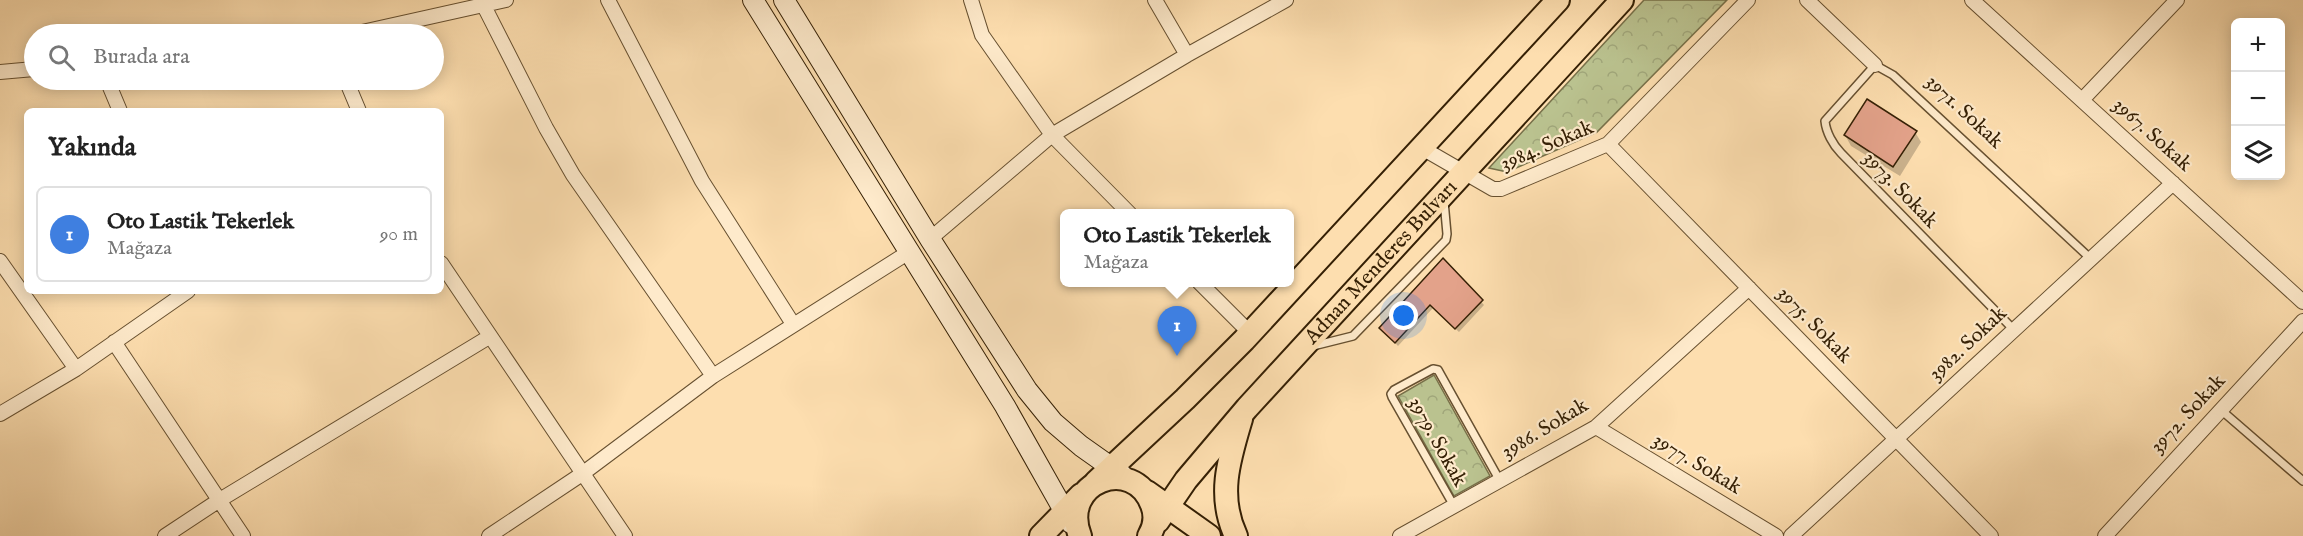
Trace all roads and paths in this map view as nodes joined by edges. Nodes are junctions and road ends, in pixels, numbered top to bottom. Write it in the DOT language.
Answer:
graph roads {
  1 [pos="506,0"];
  2 [pos="609,0"];
  3 [pos="753,0"];
  4 [pos="784,0"];
  5 [pos="971,0"];
  6 [pos="1155,0"];
  7 [pos="1286,0"];
  8 [pos="1558,0"];
  9 [pos="1622,0"];
  10 [pos="1748,0"];
  11 [pos="1807,0"];
  12 [pos="1972,0"];
  13 [pos="2177,0"];
  14 [pos="484,6"];
  15 [pos="399,24"];
  16 [pos="1187,55"];
  17 [pos="1875,65"];
  18 [pos="24,70"];
  19 [pos="0,72"];
  20 [pos="111,90"];
  21 [pos="350,90"];
  22 [pos="2082,100"];
  23 [pos="119,108"];
  24 [pos="358,108"];
  25 [pos="1052,135"];
  26 [pos="1608,144"];
  27 [pos="1422,148"];
  28 [pos="1464,172"];
  29 [pos="2173,183"];
  30 [pos="1443,194"];
  31 [pos="1126,209"];
  32 [pos="930,239"];
  33 [pos="909,252"];
  34 [pos="2091,259"];
  35 [pos="0,261"];
  36 [pos="444,268"];
  37 [pos="1294,286"];
  38 [pos="1204,287"];
  39 [pos="1293,287"];
  40 [pos="1749,288"];
  41 [pos="184,294"];
  42 [pos="2303,302"];
  43 [pos="2303,321"];
  44 [pos="793,324"];
  45 [pos="2014,330"];
  46 [pos="1250,333"];
  47 [pos="489,337"];
  48 [pos="114,342"];
  49 [pos="1302,348"];
  50 [pos="76,369"];
  51 [pos="713,376"];
  52 [pos="2221,410"];
  53 [pos="1243,412"];
  54 [pos="0,414"];
  55 [pos="1596,427"];
  56 [pos="1896,439"];
  57 [pos="582,474"];
  58 [pos="1098,480"];
  59 [pos="1500,481"];
  60 [pos="2303,481"];
  61 [pos="1137,485"];
  62 [pos="218,501"];
  63 [pos="1454,506"];
  64 [pos="1167,507"];
  65 [pos="1065,513"];
  66 [pos="1150,534"];
  67 [pos="165,536"];
  68 [pos="243,536"];
  69 [pos="489,536"];
  70 [pos="625,536"];
  71 [pos="1041,536"];
  72 [pos="1079,536"];
  73 [pos="1209,536"];
  74 [pos="1236,536"];
  75 [pos="1400,536"];
  76 [pos="1776,536"];
  77 [pos="1791,536"];
  78 [pos="1991,536"];
  79 [pos="2105,536"];
  1 -- 14 [label="street"];
  2 -- 44 [label="street"];
  3 -- 33 [label="main road"];
  4 -- 32 [label="main road"];
  5 -- 25 [label="street"];
  6 -- 16 [label="street"];
  7 -- 16 [label="street"];
  8 -- 27 [label="main road"];
  9 -- 28 [label="main road, Adnan Menderes Bulvarı"];
  10 -- 26 [label="street, 3984. Sokak"];
  11 -- 17 [label="street, 3971. Sokak"];
  12 -- 22 [label="street, 3967. Sokak"];
  13 -- 22 [label="street"];
  14 -- 15 [label="street"];
  14 -- 51 [label="street"];
  16 -- 25 [label="street"];
  17 -- 34 [label="lane, 3971. Sokak"];
  17 -- 45 [label="lane, 3973. Sokak"];
  18 -- 19 [label="street"];
  20 -- 23 [label="street"];
  21 -- 24 [label="street"];
  22 -- 29 [label="street, 3967. Sokak"];
  25 -- 31 [label="street"];
  25 -- 32 [label="street"];
  26 -- 28 [label="street, 3984. Sokak"];
  26 -- 40 [label="street, 3975. Sokak"];
  27 -- 28 [label="street, 3984. Sokak"];
  27 -- 37 [label="main road"];
  28 -- 30 [label="main road, Adnan Menderes Bulvarı"];
  29 -- 34 [label="street, 3982. Sokak"];
  29 -- 42 [label="street, 3967. Sokak"];
  30 -- 49 [label="main road, Adnan Menderes Bulvarı"];
  30 -- 49 [label="lane"];
  32 -- 58 [label="main road"];
  33 -- 44 [label="street"];
  33 -- 65 [label="main road"];
  34 -- 45 [label="street, 3982. Sokak"];
  35 -- 50 [label="street"];
  36 -- 47 [label="street"];
  38 -- 46 [label="street"];
  39 -- 46 [label="main road"];
  40 -- 55 [label="street, 3986. Sokak"];
  40 -- 56 [label="street, 3975. Sokak"];
  41 -- 48 [label="street"];
  43 -- 52 [label="street, 3972. Sokak"];
  44 -- 51 [label="street"];
  45 -- 56 [label="street, 3982. Sokak"];
  46 -- 58 [label="main road"];
  47 -- 57 [label="street"];
  47 -- 62 [label="street"];
  48 -- 50 [label="street"];
  48 -- 62 [label="street"];
  49 -- 53 [label="main road, Adnan Menderes Bulvarı"];
  50 -- 54 [label="street"];
  51 -- 57 [label="street"];
  52 -- 60 [label="lane"];
  52 -- 79 [label="street, 3972. Sokak"];
  53 -- 64 [label="main road, Adnan Menderes Bulvarı"];
  53 -- 74 [label="main road"];
  55 -- 59 [label="street, 3986. Sokak"];
  55 -- 76 [label="street, 3977. Sokak"];
  56 -- 77 [label="street, 3982. Sokak"];
  56 -- 78 [label="street, 3975. Sokak"];
  57 -- 69 [label="street"];
  57 -- 70 [label="street"];
  58 -- 61 [label="main road"];
  58 -- 65 [label="main road"];
  58 -- 72 [label="main road"];
  59 -- 63 [label="street, 3986. Sokak"];
  59 -- 63 [label="lane, 3979. Sokak"];
  61 -- 64 [label="main road"];
  61 -- 66 [label="main road"];
  62 -- 67 [label="street"];
  62 -- 68 [label="street"];
  63 -- 75 [label="street, 3986. Sokak"];
  64 -- 66 [label="main road, Adnan Menderes Bulvarı"];
  64 -- 73 [label="main road"];
  65 -- 71 [label="main road"];
  65 -- 72 [label="main road"];
}
